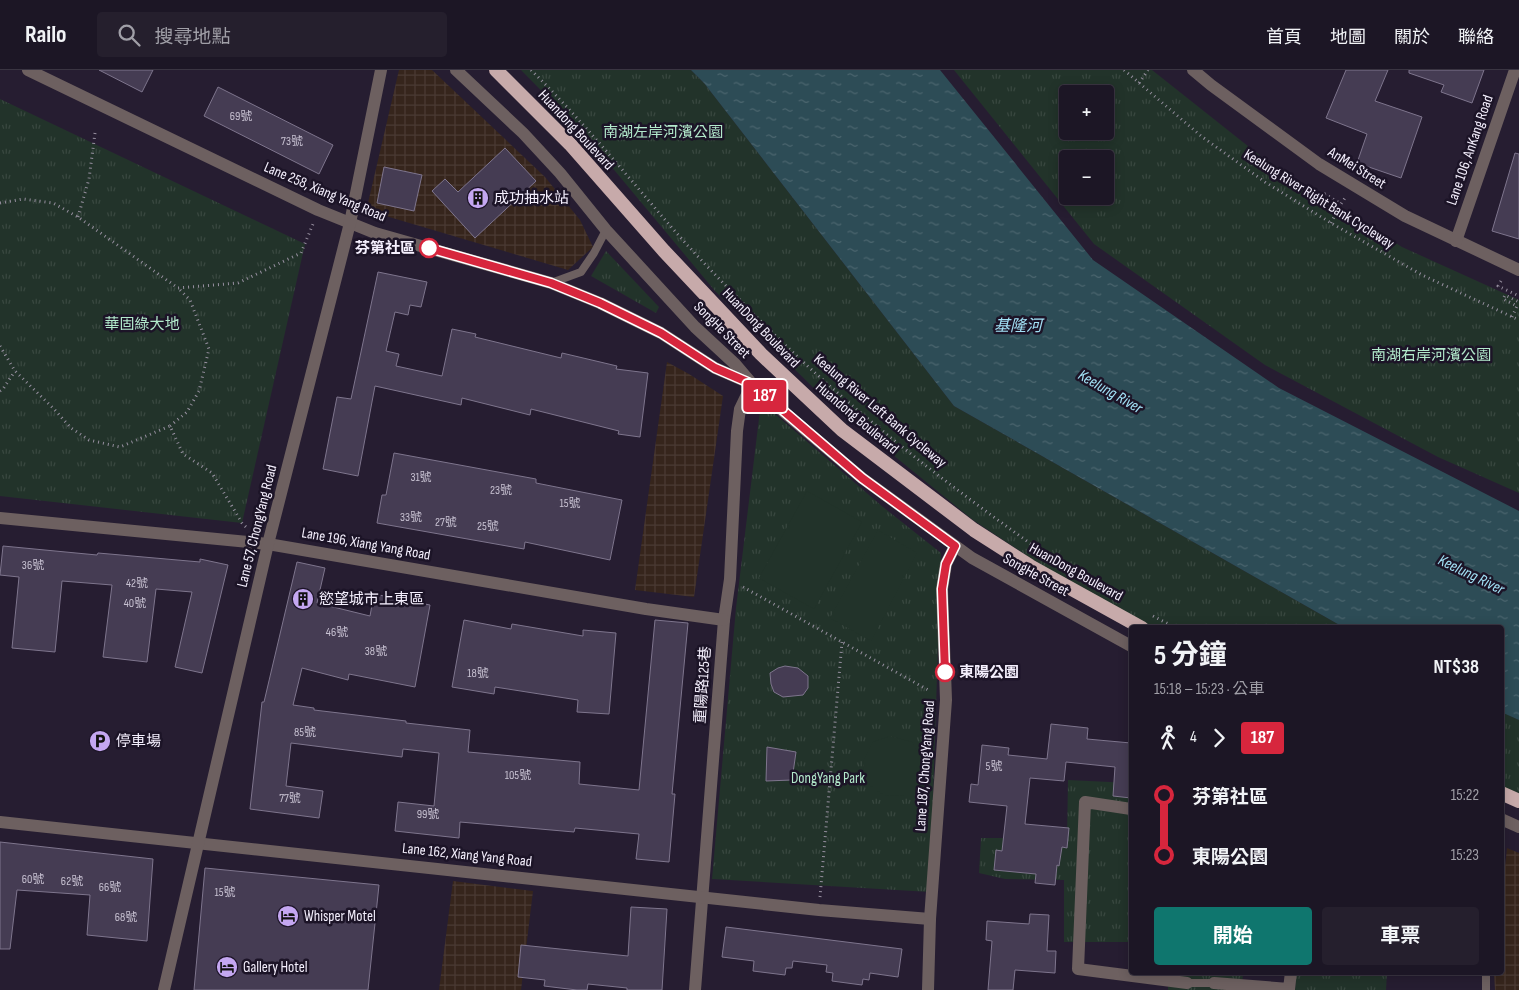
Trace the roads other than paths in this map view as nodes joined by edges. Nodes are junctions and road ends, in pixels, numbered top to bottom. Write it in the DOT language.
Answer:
graph roads {
  1 [pos="28,70"];
  2 [pos="381,70"];
  3 [pos="456,70"];
  4 [pos="495,70"];
  5 [pos="1193,70"];
  6 [pos="1515,70"];
  7 [pos="350,223"];
  8 [pos="606,230"];
  9 [pos="1456,241"];
  10 [pos="1519,270"];
  11 [pos="551,283"];
  12 [pos="752,384"];
  13 [pos="0,518"];
  14 [pos="268,544"];
  15 [pos="955,546"];
  16 [pos="724,620"];
  17 [pos="1136,625"];
  18 [pos="1129,645"];
  19 [pos="1504,793"];
  20 [pos="1519,800"];
  21 [pos="1129,809"];
  22 [pos="1504,821"];
  23 [pos="0,822"];
  24 [pos="1519,828"];
  25 [pos="200,843"];
  26 [pos="703,897"];
  27 [pos="930,919"];
  28 [pos="1291,975"];
  29 [pos="1486,975"];
  30 [pos="1187,983"];
  31 [pos="1214,984"];
  32 [pos="164,990"];
  33 [pos="695,990"];
  34 [pos="928,990"];
  35 [pos="1486,990"];
  1 -- 7 [label="street, Lane 258, Xiang Yang Road"];
  2 -- 7 [label="street, Lane 57, ChongYang Road"];
  3 -- 8 [label="street, SongHe Street"];
  4 -- 17 [label="highway, HuanDong Boulevard, bridge"];
  5 -- 9 [label="street, AnMei Street"];
  6 -- 9 [label="street, Lane 106, AnKang Road"];
  7 -- 11 [label="street, Lane 258, Xiang Yang Road"];
  7 -- 14 [label="street, Lane 57, ChongYang Road"];
  8 -- 11 [label="lane"];
  8 -- 12 [label="street, SongHe Street"];
  9 -- 10 [label="street, AnMei Street"];
  11 -- 12 [label="street, Lane 258, Xiang Yang Road"];
  12 -- 15 [label="street, SongHe Street"];
  12 -- 16 [label="street, 重陽路125巷"];
  13 -- 14 [label="street, Lane 196, Xiang Yang Road"];
  14 -- 16 [label="street, Lane 196, Xiang Yang Road"];
  14 -- 25 [label="street, Lane 57, ChongYang Road"];
  15 -- 18 [label="street, SongHe Street"];
  15 -- 27 [label="street, Lane 187, ChongYang Road"];
  16 -- 26 [label="street, 重陽路125巷"];
  19 -- 20 [label="highway"];
  21 -- 30 [label="street"];
  22 -- 24 [label="street"];
  23 -- 25 [label="street, Lane 162, Xiang Yang Road"];
  25 -- 26 [label="street, Lane 162, Xiang Yang Road"];
  25 -- 32 [label="street, Lane 57, ChongYang Road"];
  26 -- 27 [label="street, Lane 162, Xiang Yang Road"];
  26 -- 33 [label="street, 重陽路125巷"];
  27 -- 34 [label="street, Lane 187, ChongYang Road"];
  28 -- 31 [label="street"];
  29 -- 35 [label="lane"];
  30 -- 31 [label="lane"];
}
